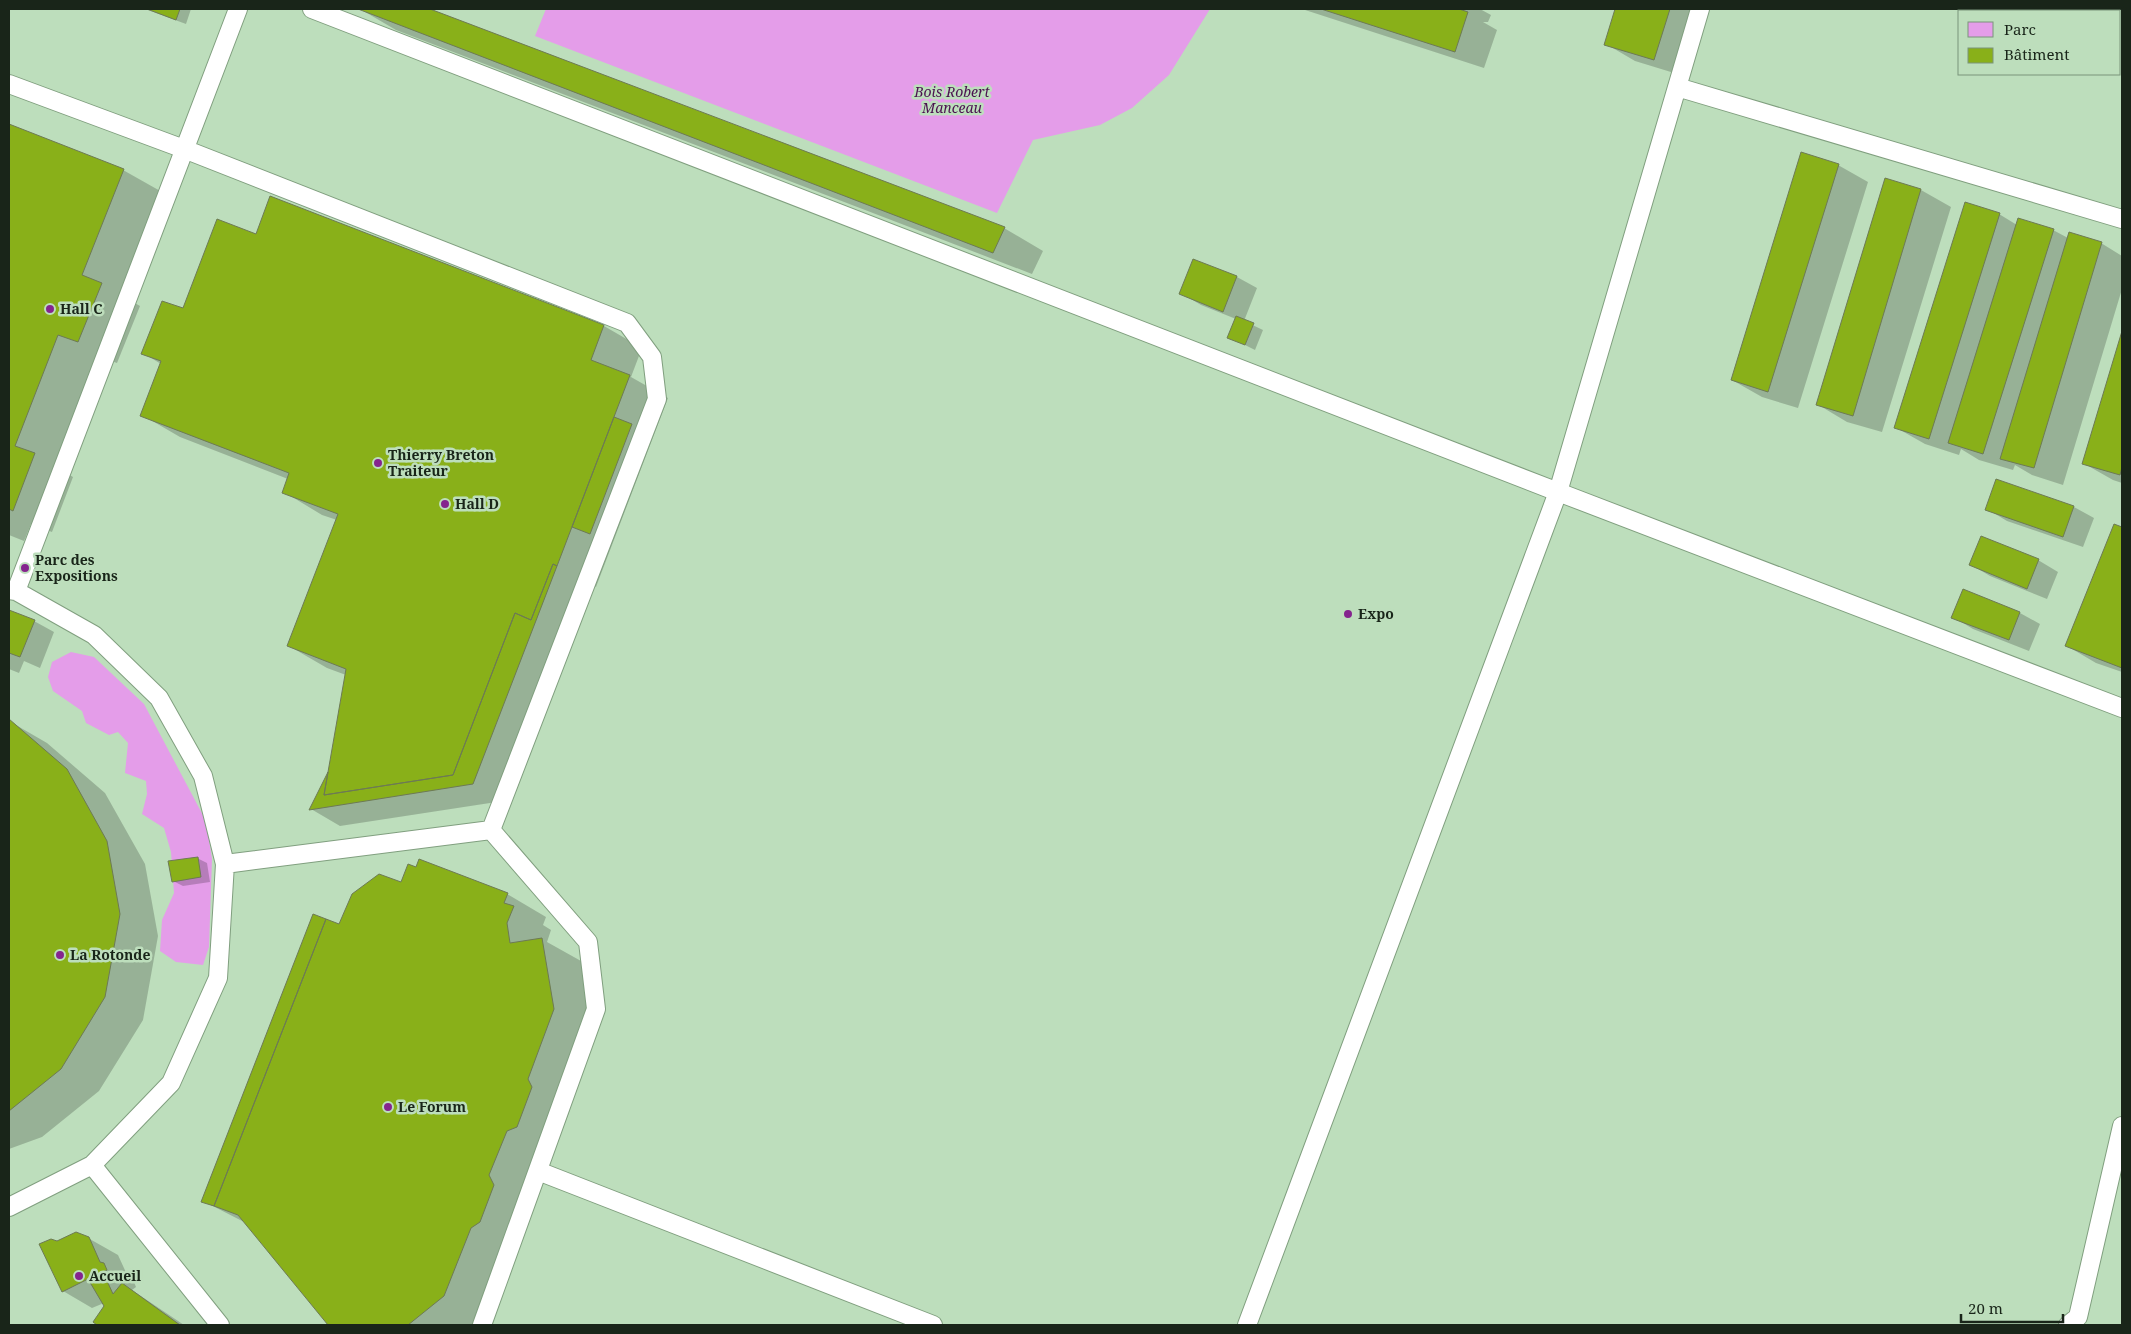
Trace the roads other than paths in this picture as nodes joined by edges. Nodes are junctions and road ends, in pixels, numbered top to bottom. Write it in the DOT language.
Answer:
graph roads {
  1 [pos="238,9"];
  2 [pos="312,9"];
  3 [pos="1700,9"];
  4 [pos="9,84"];
  5 [pos="1678,87"];
  6 [pos="184,149"];
  7 [pos="2122,219"];
  8 [pos="1558,492"];
  9 [pos="12,591"];
  10 [pos="2122,708"];
  11 [pos="491,830"];
  12 [pos="225,864"];
  13 [pos="2122,1126"];
  14 [pos="92,1166"];
  15 [pos="538,1171"];
  16 [pos="9,1207"];
  17 [pos="220,1325"];
  18 [pos="482,1325"];
  19 [pos="933,1325"];
  20 [pos="1247,1325"];
  21 [pos="2068,1325"];
  1 -- 6 [label="lane"];
  2 -- 8 [label="lane"];
  3 -- 5 [label="lane"];
  4 -- 6 [label="lane"];
  5 -- 7 [label="lane"];
  5 -- 8 [label="lane"];
  6 -- 9 [label="lane"];
  6 -- 11 [label="lane"];
  8 -- 10 [label="lane"];
  8 -- 20 [label="lane"];
  9 -- 12 [label="lane"];
  11 -- 12 [label="lane"];
  11 -- 15 [label="lane"];
  12 -- 14 [label="lane"];
  13 -- 21 [label="lane"];
  14 -- 16 [label="lane"];
  14 -- 17 [label="lane"];
  15 -- 18 [label="lane"];
  15 -- 19 [label="lane"];
}
